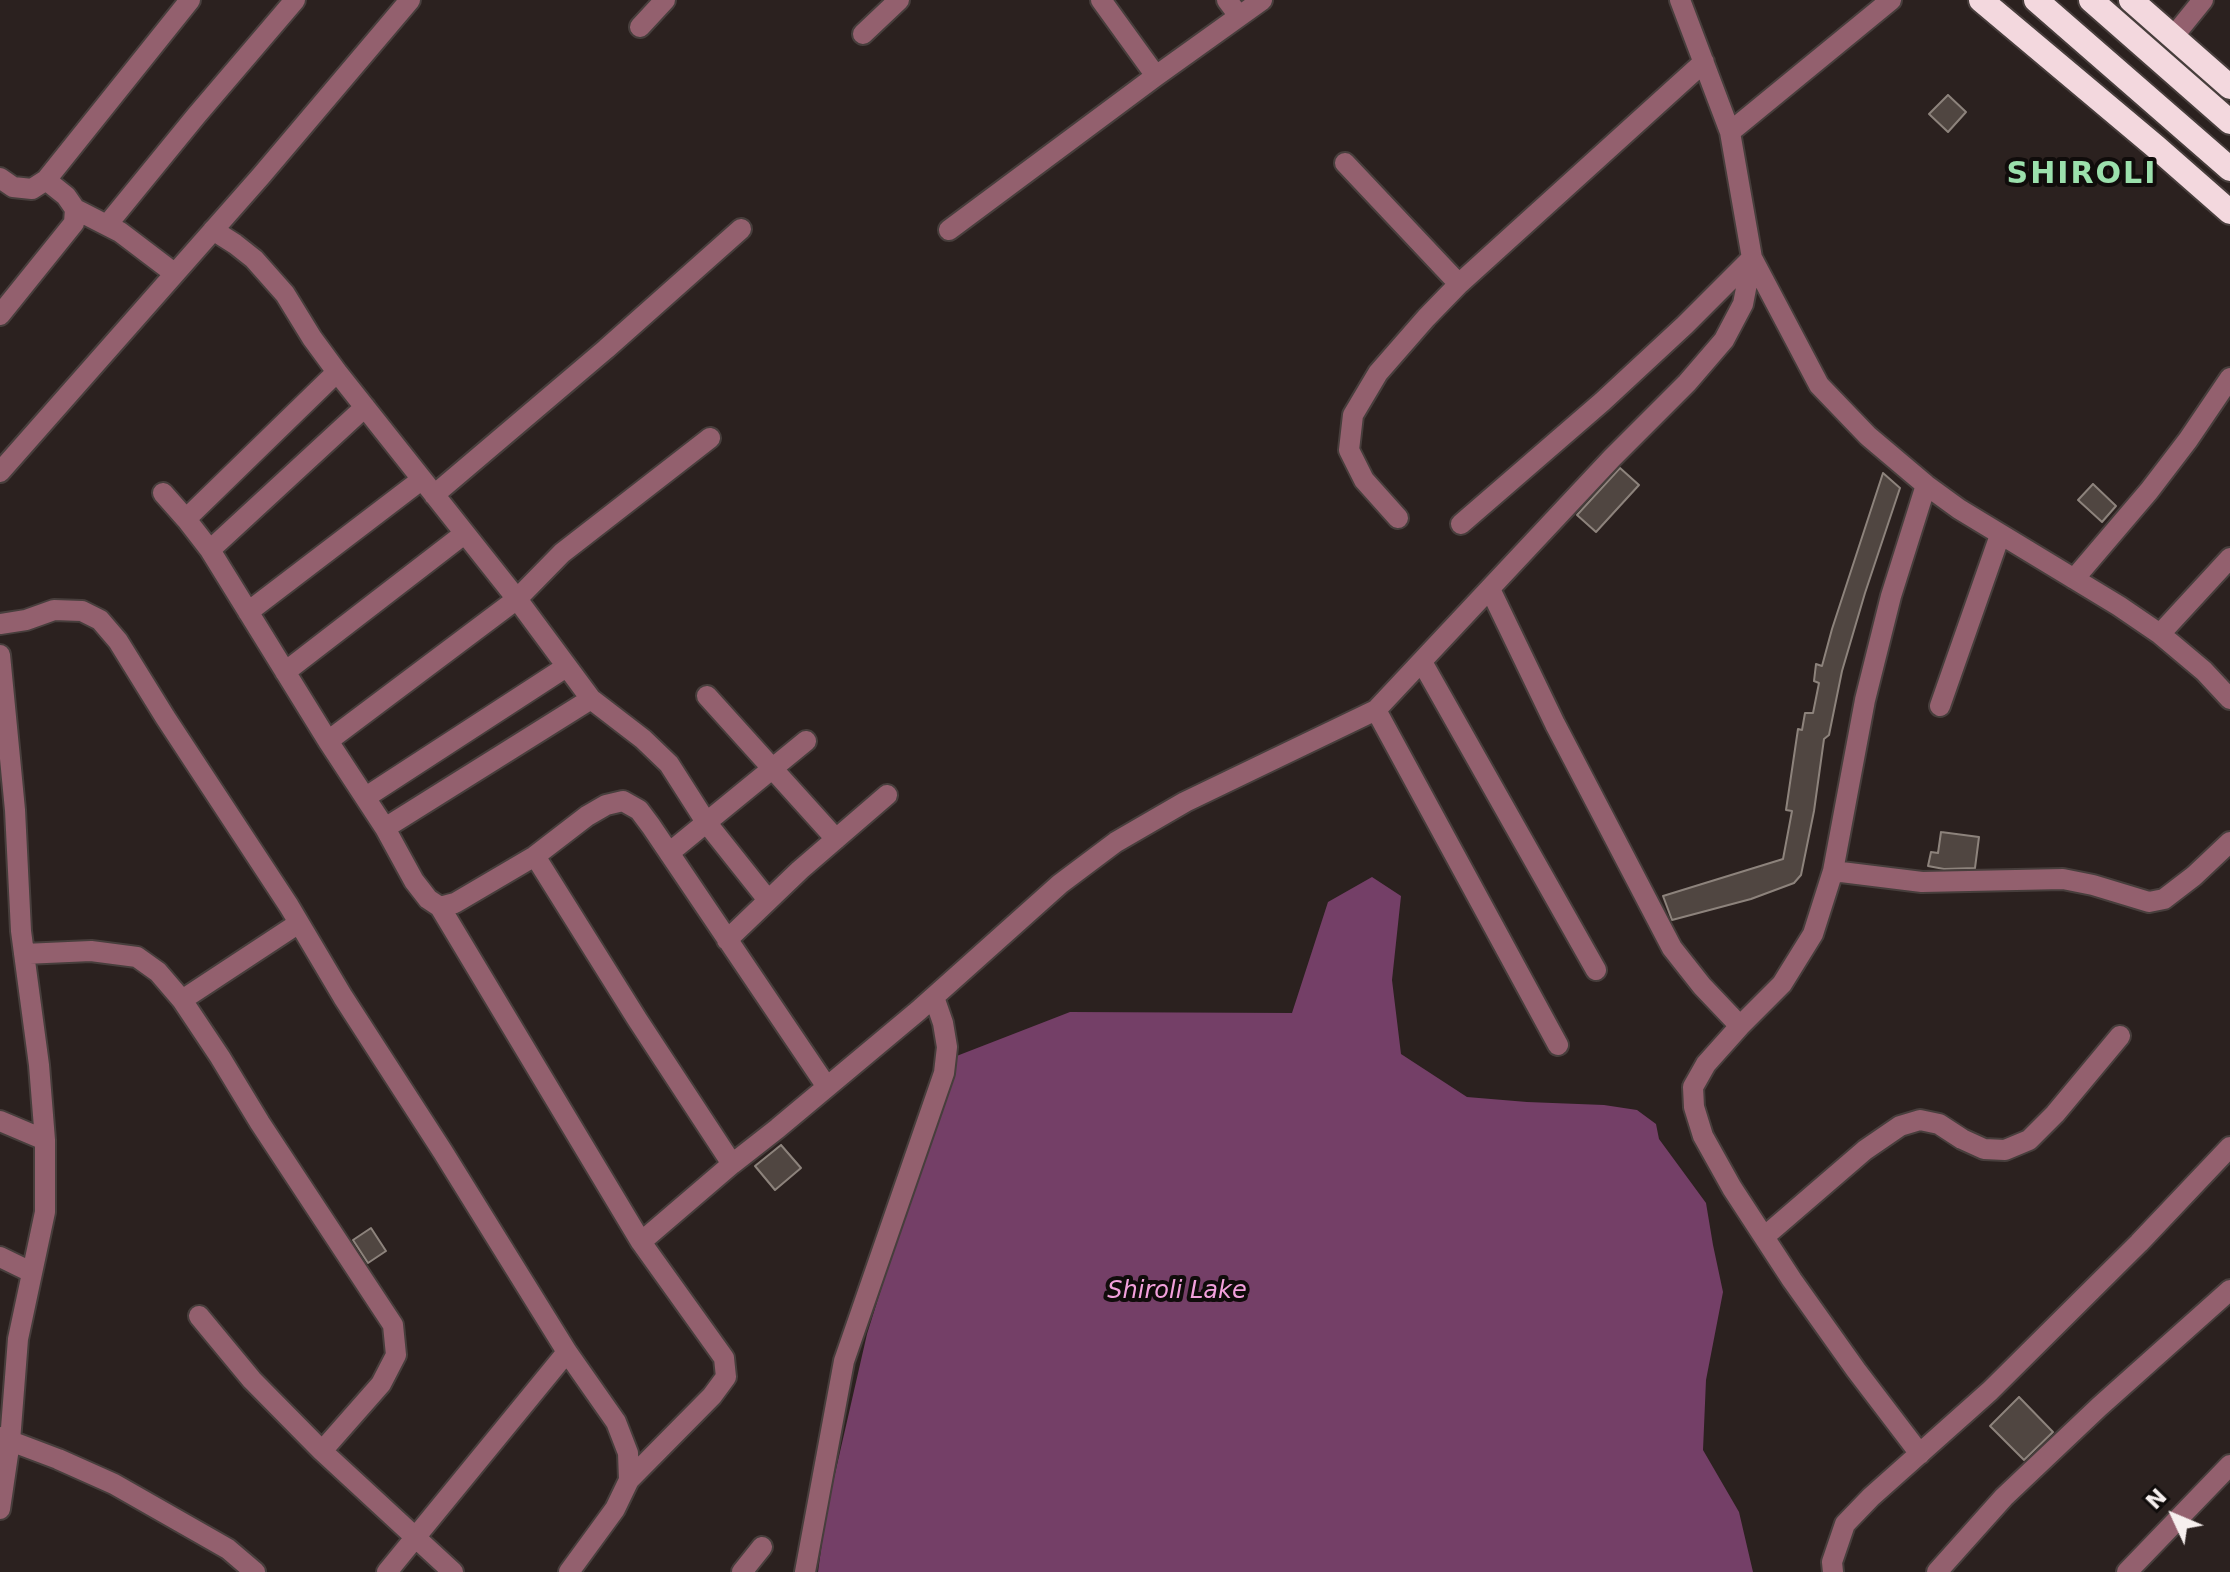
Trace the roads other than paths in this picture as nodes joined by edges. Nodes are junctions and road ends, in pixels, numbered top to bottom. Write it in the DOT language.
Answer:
graph roads {
  1 [pos="190,0"];
  2 [pos="295,0"];
  3 [pos="410,0"];
  4 [pos="665,0"];
  5 [pos="899,0"];
  6 [pos="1101,0"];
  7 [pos="1262,0"];
  8 [pos="1680,0"];
  9 [pos="1891,0"];
  10 [pos="1981,0"];
  11 [pos="2036,0"];
  12 [pos="2091,0"];
  13 [pos="2131,0"];
  14 [pos="2203,0"];
  15 [pos="1233,8"];
  16 [pos="640,27"];
  17 [pos="863,34"];
  18 [pos="2173,37"];
  19 [pos="1704,62"];
  20 [pos="1156,76"];
  21 [pos="2230,87"];
  22 [pos="2230,122"];
  23 [pos="1730,132"];
  24 [pos="1345,163"];
  25 [pos="2230,169"];
  26 [pos="0,178"];
  27 [pos="46,180"];
  28 [pos="75,209"];
  29 [pos="2230,212"];
  30 [pos="107,225"];
  31 [pos="741,229"];
  32 [pos="213,230"];
  33 [pos="949,230"];
  34 [pos="1752,258"];
  35 [pos="174,273"];
  36 [pos="1459,284"];
  37 [pos="0,315"];
  38 [pos="337,372"];
  39 [pos="2230,378"];
  40 [pos="365,407"];
  41 [pos="710,438"];
  42 [pos="0,472"];
  43 [pos="1926,485"];
  44 [pos="428,488"];
  45 [pos="163,493"];
  46 [pos="1398,518"];
  47 [pos="186,519"];
  48 [pos="1461,524"];
  49 [pos="464,534"];
  50 [pos="2000,535"];
  51 [pos="210,550"];
  52 [pos="2230,558"];
  53 [pos="2074,579"];
  54 [pos="1490,589"];
  55 [pos="517,599"];
  56 [pos="248,612"];
  57 [pos="0,624"];
  58 [pos="2160,634"];
  59 [pos="0,655"];
  60 [pos="1422,662"];
  61 [pos="566,667"];
  62 [pos="285,672"];
  63 [pos="707,696"];
  64 [pos="591,699"];
  65 [pos="2230,699"];
  66 [pos="1940,706"];
  67 [pos="1376,710"];
  68 [pos="328,741"];
  69 [pos="806,741"];
  70 [pos="772,767"];
  71 [pos="887,795"];
  72 [pos="366,797"];
  73 [pos="706,822"];
  74 [pos="385,828"];
  75 [pos="836,839"];
  76 [pos="2230,842"];
  77 [pos="669,853"];
  78 [pos="535,856"];
  79 [pos="1833,871"];
  80 [pos="768,900"];
  81 [pos="440,907"];
  82 [pos="299,923"];
  83 [pos="727,940"];
  84 [pos="24,954"];
  85 [pos="1596,970"];
  86 [pos="934,997"];
  87 [pos="182,1000"];
  88 [pos="1740,1026"];
  89 [pos="2120,1036"];
  90 [pos="1558,1045"];
  91 [pos="827,1087"];
  92 [pos="0,1121"];
  93 [pos="45,1140"];
  94 [pos="2230,1147"];
  95 [pos="732,1164"];
  96 [pos="1764,1237"];
  97 [pos="641,1242"];
  98 [pos="0,1257"];
  99 [pos="31,1272"];
  100 [pos="2230,1290"];
  101 [pos="199,1316"];
  102 [pos="567,1352"];
  103 [pos="5,1439"];
  104 [pos="322,1451"];
  105 [pos="1920,1454"];
  106 [pos="2230,1465"];
  107 [pos="629,1480"];
  108 [pos="2209,1486"];
  109 [pos="2230,1491"];
  110 [pos="0,1509"];
  111 [pos="416,1538"];
  112 [pos="762,1547"];
  113 [pos="255,1572"];
  114 [pos="387,1572"];
  115 [pos="453,1572"];
  116 [pos="569,1572"];
  117 [pos="742,1572"];
  118 [pos="805,1572"];
  119 [pos="1833,1572"];
  120 [pos="1937,1572"];
  121 [pos="2127,1572"];
  1 -- 27 [label="street"];
  2 -- 30 [label="street"];
  3 -- 32 [label="street"];
  4 -- 16 [label="street"];
  5 -- 17 [label="street"];
  6 -- 20 [label="street"];
  7 -- 15 [label="street"];
  8 -- 19 [label="street"];
  9 -- 23 [label="street"];
  10 -- 29 [label="highway"];
  11 -- 25 [label="highway"];
  12 -- 22 [label="highway"];
  13 -- 18 [label="highway"];
  14 -- 18 [label="street"];
  15 -- 20 [label="street"];
  18 -- 21 [label="highway"];
  19 -- 23 [label="street"];
  19 -- 36 [label="street"];
  20 -- 33 [label="street"];
  23 -- 34 [label="street"];
  24 -- 36 [label="street"];
  26 -- 27 [label="street"];
  27 -- 28 [label="street"];
  28 -- 30 [label="street"];
  28 -- 37 [label="street"];
  30 -- 35 [label="street"];
  31 -- 44 [label="street"];
  32 -- 35 [label="street"];
  32 -- 38 [label="street"];
  34 -- 43 [label="street"];
  34 -- 48 [label="street"];
  34 -- 54 [label="street"];
  35 -- 42 [label="street"];
  36 -- 46 [label="street"];
  38 -- 40 [label="street"];
  38 -- 47 [label="street"];
  39 -- 53 [label="street"];
  40 -- 44 [label="street"];
  40 -- 51 [label="street"];
  41 -- 55 [label="street"];
  43 -- 50 [label="street"];
  43 -- 79 [label="street"];
  44 -- 49 [label="street"];
  44 -- 56 [label="street"];
  45 -- 47 [label="street"];
  47 -- 51 [label="street"];
  49 -- 55 [label="street"];
  49 -- 62 [label="street"];
  50 -- 53 [label="street"];
  50 -- 66 [label="street"];
  51 -- 56 [label="street"];
  52 -- 58 [label="street"];
  53 -- 58 [label="street"];
  54 -- 60 [label="street"];
  54 -- 88 [label="street"];
  55 -- 61 [label="street"];
  55 -- 68 [label="street"];
  56 -- 62 [label="street"];
  57 -- 82 [label="street"];
  58 -- 65 [label="street"];
  59 -- 84 [label="street"];
  60 -- 67 [label="street"];
  60 -- 85 [label="street"];
  61 -- 64 [label="street"];
  61 -- 72 [label="street"];
  62 -- 68 [label="street"];
  63 -- 70 [label="street"];
  64 -- 73 [label="street"];
  64 -- 74 [label="street"];
  67 -- 86 [label="street"];
  67 -- 90 [label="street"];
  68 -- 72 [label="street"];
  69 -- 70 [label="street"];
  70 -- 73 [label="street"];
  70 -- 75 [label="street"];
  71 -- 75 [label="street"];
  72 -- 74 [label="street"];
  73 -- 77 [label="street"];
  73 -- 80 [label="street"];
  74 -- 81 [label="street"];
  75 -- 80 [label="street"];
  76 -- 79 [label="street"];
  77 -- 78 [label="street"];
  77 -- 83 [label="street"];
  78 -- 81 [label="street"];
  78 -- 95 [label="street"];
  79 -- 88 [label="street"];
  80 -- 83 [label="street"];
  81 -- 97 [label="street"];
  82 -- 87 [label="street"];
  82 -- 102 [label="street"];
  83 -- 91 [label="street"];
  84 -- 87 [label="street"];
  84 -- 93 [label="street"];
  86 -- 91 [label="street"];
  86 -- 118 [label="street"];
  87 -- 104 [label="street"];
  88 -- 96 [label="street"];
  89 -- 96 [label="street"];
  91 -- 95 [label="street"];
  92 -- 93 [label="street"];
  93 -- 99 [label="street"];
  94 -- 105 [label="street"];
  95 -- 97 [label="street"];
  96 -- 105 [label="street"];
  97 -- 107 [label="street"];
  98 -- 99 [label="street"];
  99 -- 103 [label="street"];
  100 -- 120 [label="street"];
  101 -- 104 [label="street"];
  102 -- 107 [label="street"];
  102 -- 111 [label="street"];
  103 -- 110 [label="street"];
  103 -- 113 [label="street"];
  104 -- 111 [label="street"];
  105 -- 119 [label="street"];
  106 -- 108 [label="street"];
  107 -- 116 [label="street"];
  108 -- 109 [label="street"];
  108 -- 121 [label="street"];
  111 -- 114 [label="street"];
  111 -- 115 [label="street"];
  112 -- 117 [label="street"];
}
